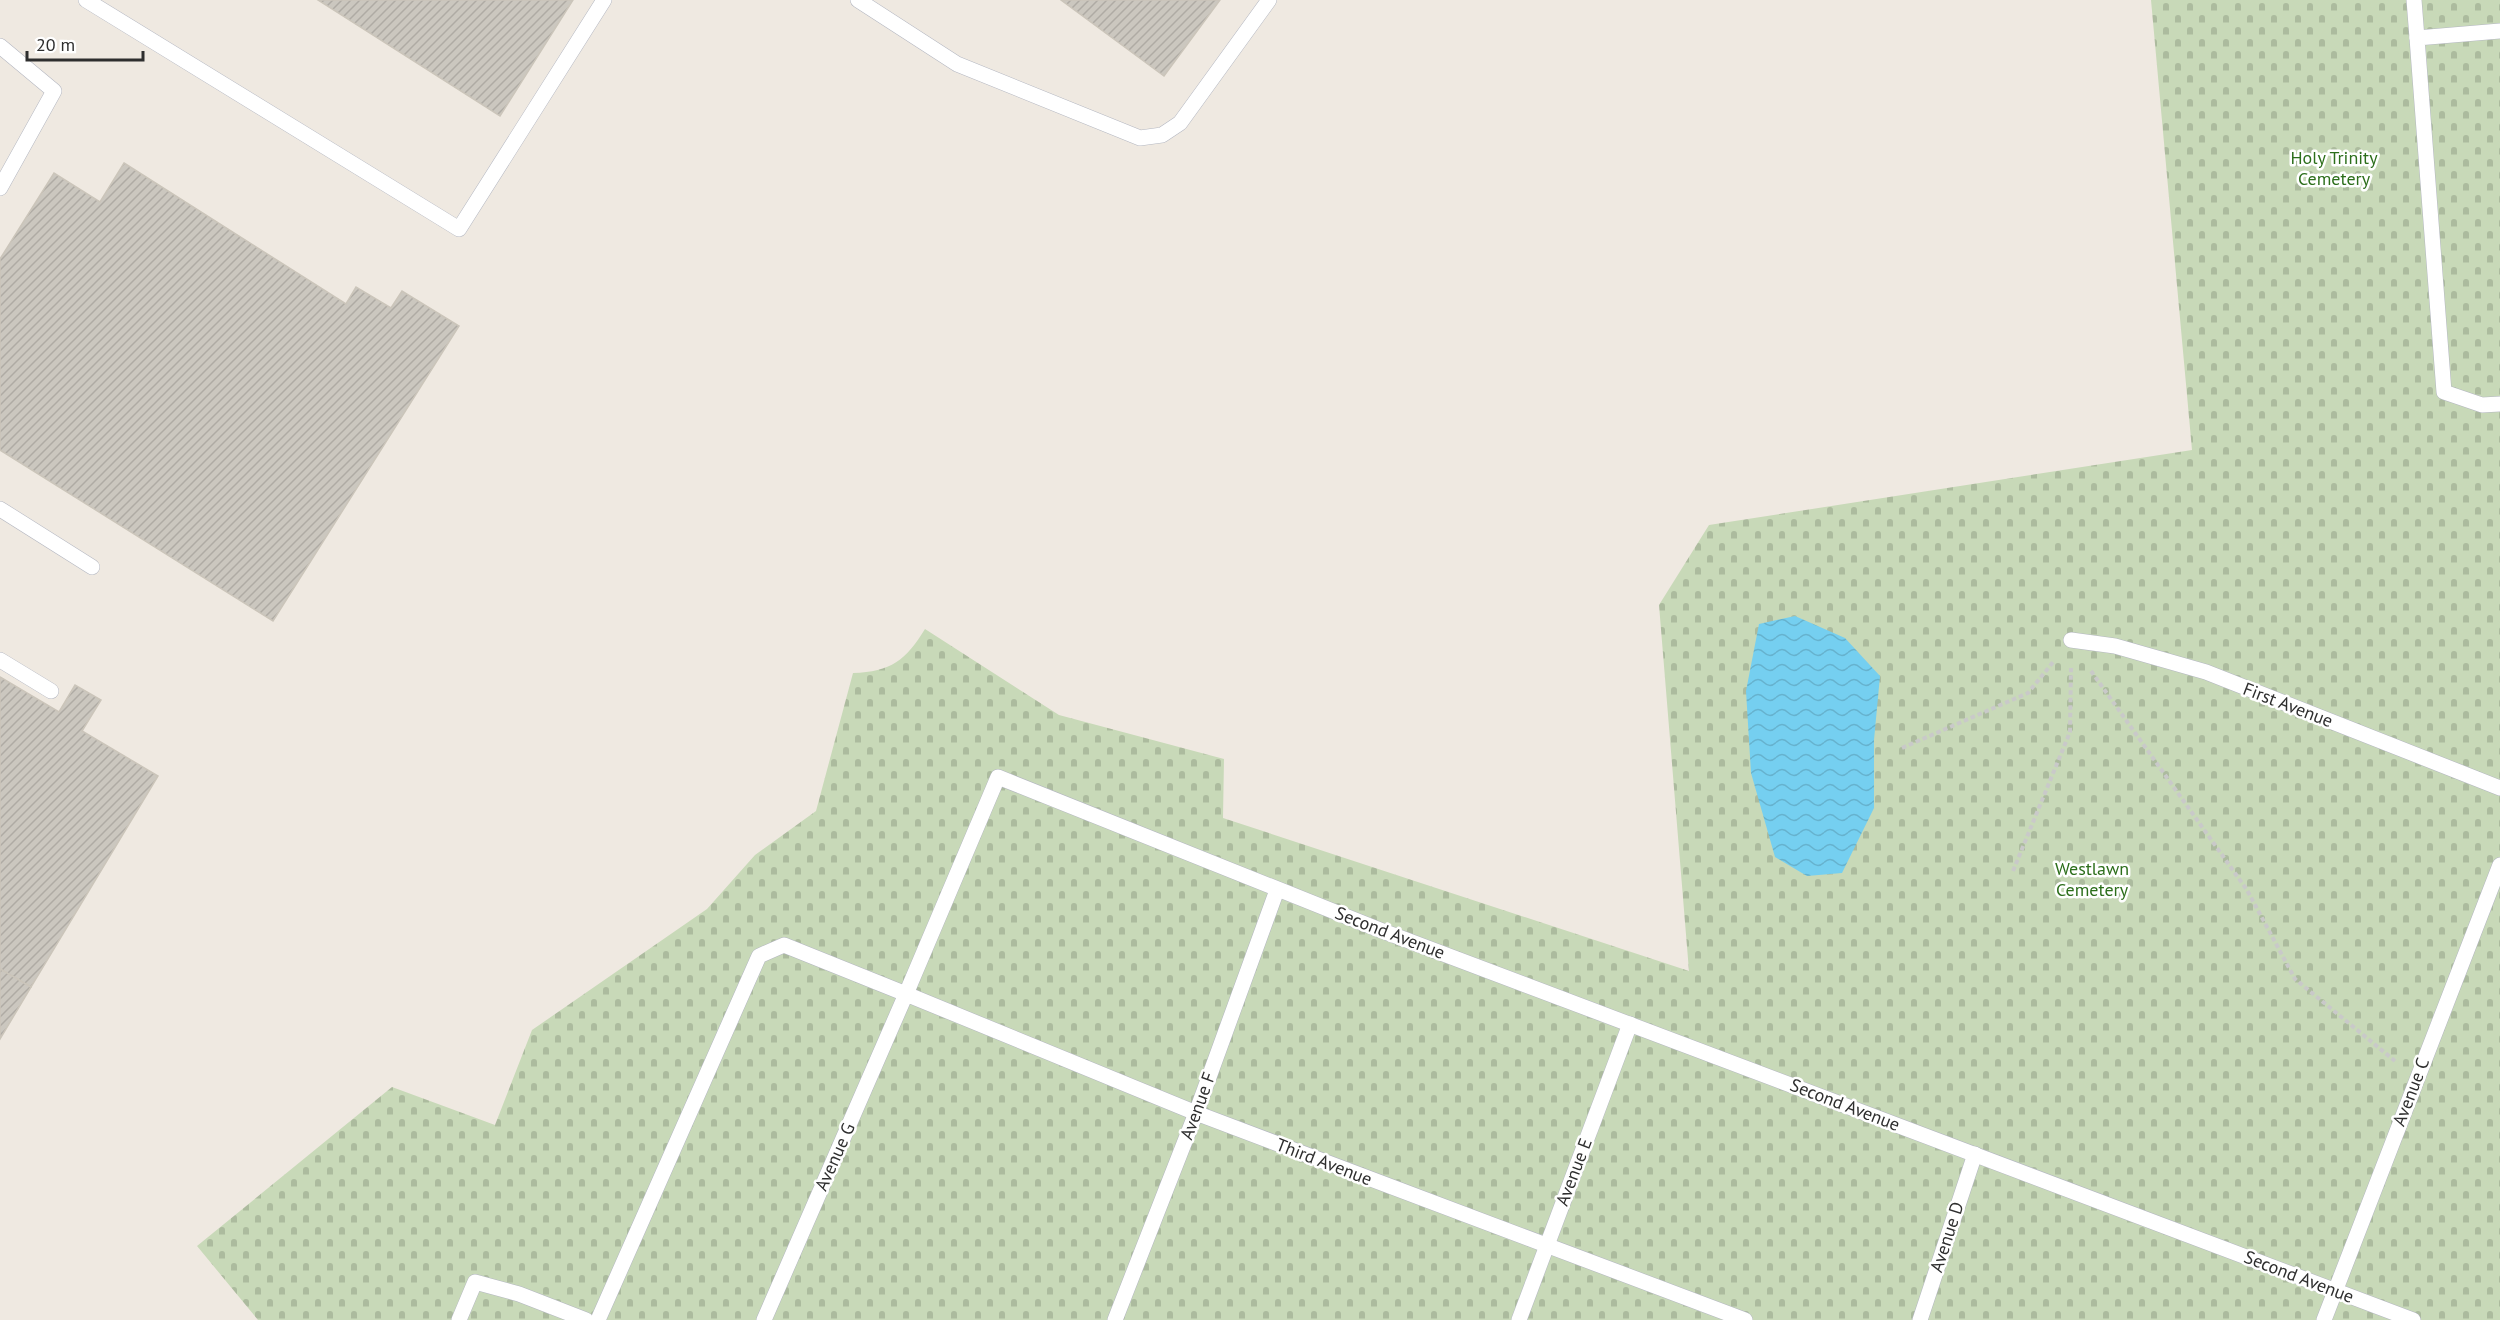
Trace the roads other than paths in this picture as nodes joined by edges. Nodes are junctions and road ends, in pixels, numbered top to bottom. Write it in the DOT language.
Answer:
graph roads {
  1 [pos="86,0"];
  2 [pos="604,0"];
  3 [pos="858,0"];
  4 [pos="1269,0"];
  5 [pos="2414,0"];
  6 [pos="2500,31"];
  7 [pos="2416,38"];
  8 [pos="0,46"];
  9 [pos="0,188"];
  10 [pos="2500,404"];
  11 [pos="0,509"];
  12 [pos="93,567"];
  13 [pos="2071,640"];
  14 [pos="0,660"];
  15 [pos="51,691"];
  16 [pos="2500,788"];
  17 [pos="2500,865"];
  18 [pos="1277,890"];
  19 [pos="906,994"];
  20 [pos="1630,1024"];
  21 [pos="1196,1113"];
  22 [pos="1975,1154"];
  23 [pos="1545,1247"];
  24 [pos="2334,1290"];
  25 [pos="459,1320"];
  26 [pos="586,1320"];
  27 [pos="598,1320"];
  28 [pos="764,1320"];
  29 [pos="1115,1320"];
  30 [pos="1519,1320"];
  31 [pos="1745,1320"];
  32 [pos="1920,1320"];
  33 [pos="2324,1320"];
  34 [pos="2413,1320"];
  1 -- 2 [label="lane"];
  3 -- 4 [label="lane"];
  5 -- 7 [label="lane"];
  6 -- 7 [label="lane"];
  7 -- 10 [label="lane"];
  8 -- 9 [label="lane"];
  11 -- 12 [label="lane"];
  13 -- 16 [label="lane, First Avenue"];
  14 -- 15 [label="lane"];
  17 -- 24 [label="lane, Avenue C"];
  18 -- 19 [label="lane, Second Avenue"];
  18 -- 20 [label="lane, Second Avenue"];
  18 -- 21 [label="lane, Avenue F"];
  19 -- 21 [label="lane, Third Avenue"];
  19 -- 27 [label="lane, Third Avenue"];
  19 -- 28 [label="lane, Avenue G"];
  20 -- 22 [label="lane, Second Avenue"];
  20 -- 23 [label="lane, Avenue E"];
  21 -- 23 [label="lane, Third Avenue"];
  21 -- 29 [label="lane, Avenue F"];
  22 -- 24 [label="lane, Second Avenue"];
  22 -- 32 [label="lane, Avenue D"];
  23 -- 30 [label="lane, Avenue E"];
  23 -- 31 [label="lane, Third Avenue"];
  24 -- 33 [label="lane, Avenue C"];
  24 -- 34 [label="lane, Second Avenue"];
  25 -- 26 [label="lane"];
}
